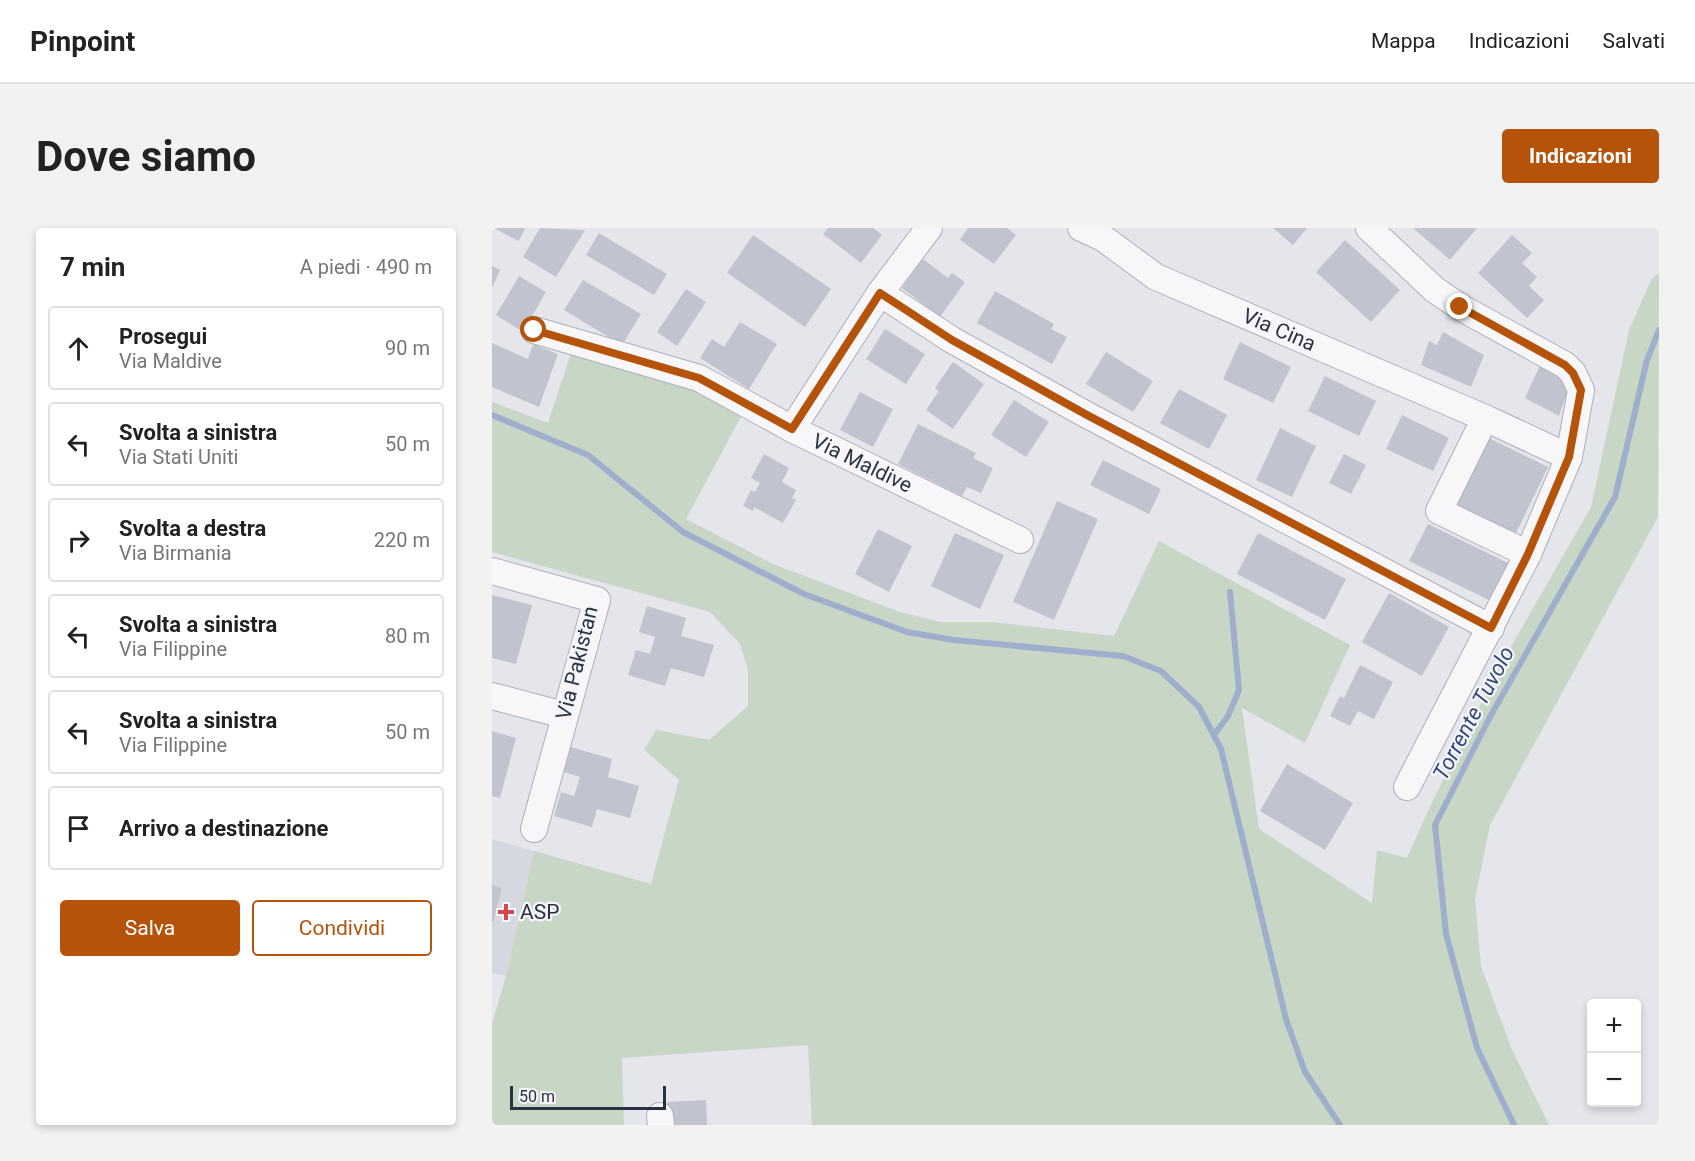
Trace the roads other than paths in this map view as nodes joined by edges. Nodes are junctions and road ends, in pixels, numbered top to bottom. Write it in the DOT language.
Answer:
graph roads {
  1 [pos="929,228"];
  2 [pos="1081,228"];
  3 [pos="1369,228"];
  4 [pos="880,293"];
  5 [pos="534,330"];
  6 [pos="1485,418"];
  7 [pos="792,429"];
  8 [pos="1569,457"];
  9 [pos="1020,540"];
  10 [pos="1528,554"];
  11 [pos="492,573"];
  12 [pos="1491,628"];
  13 [pos="492,696"];
  14 [pos="564,715"];
  15 [pos="1407,787"];
  16 [pos="534,830"];
  1 -- 4 [label="street"];
  2 -- 6 [label="street, Via Cina"];
  3 -- 8 [label="street"];
  4 -- 7 [label="street"];
  4 -- 12 [label="street"];
  5 -- 7 [label="street, Via Maldive"];
  6 -- 8 [label="street, Via Cina"];
  6 -- 10 [label="street"];
  7 -- 9 [label="street, Via Maldive"];
  8 -- 10 [label="street"];
  10 -- 12 [label="street"];
  11 -- 14 [label="street, Via Pakistan"];
  12 -- 15 [label="street"];
  13 -- 14 [label="street"];
  14 -- 16 [label="street, Via Pakistan"];
}
